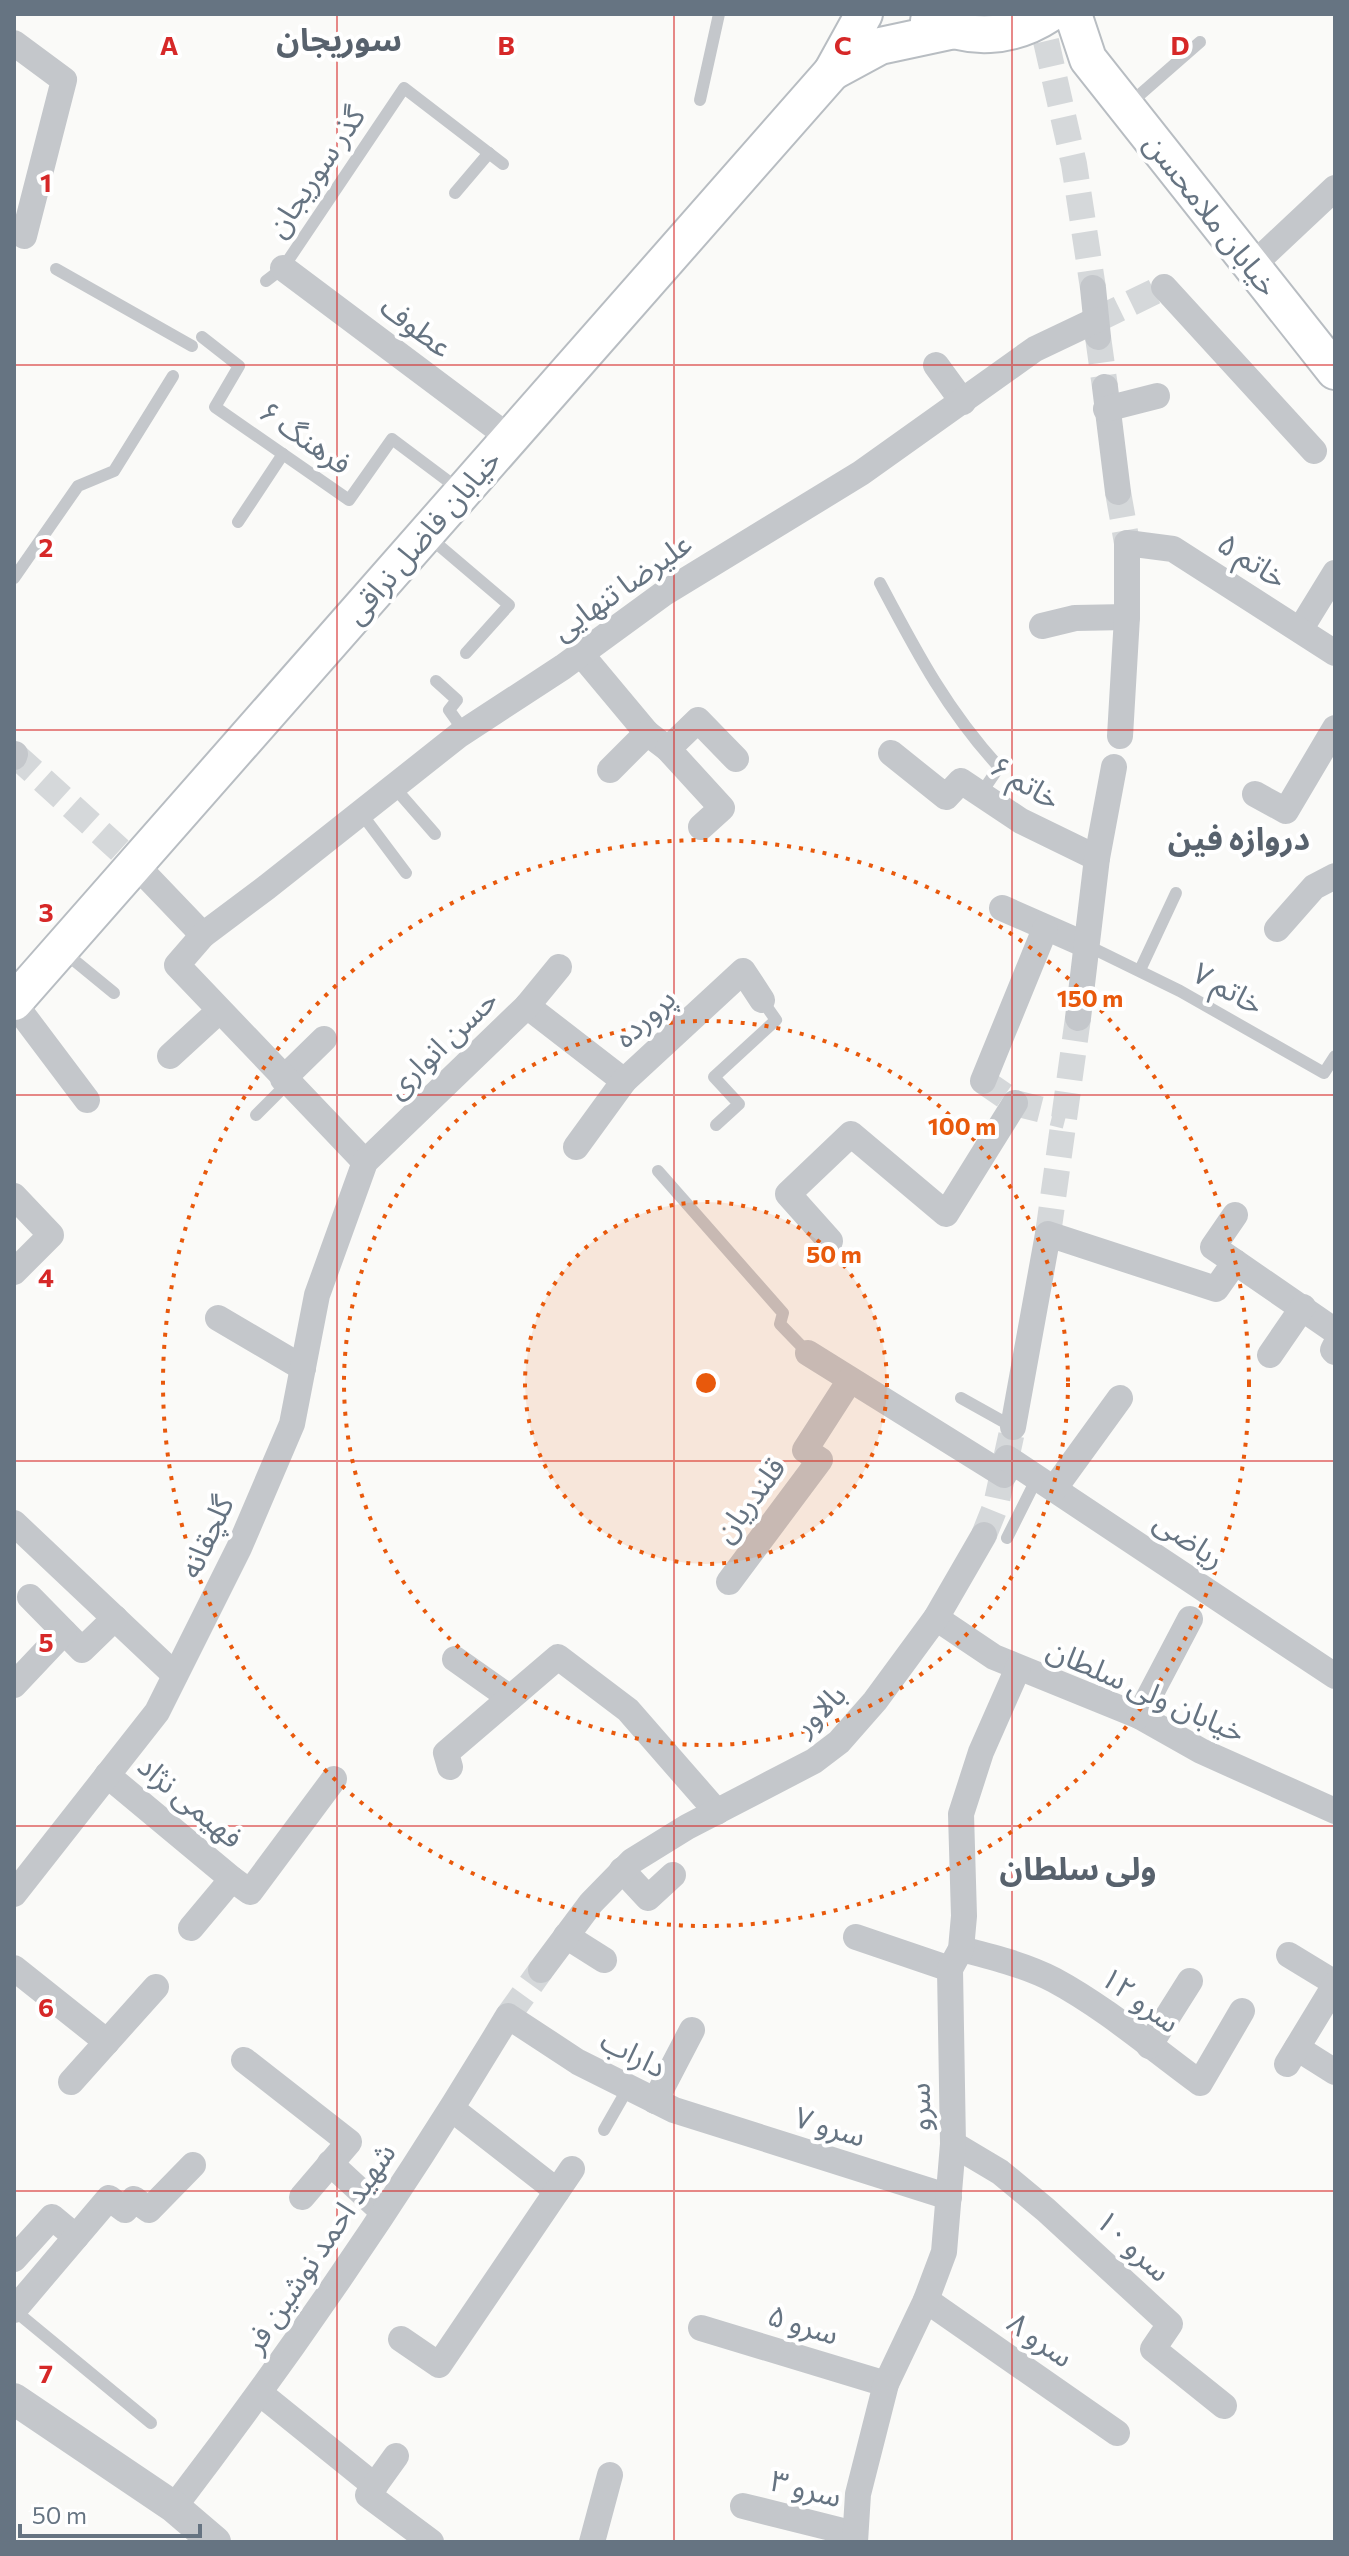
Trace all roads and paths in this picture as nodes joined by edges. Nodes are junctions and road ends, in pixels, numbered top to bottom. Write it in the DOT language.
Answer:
graph roads {
  1 [pos="719,14"];
  2 [pos="864,14"];
  3 [pos="917,14"];
  4 [pos="1049,14"];
  5 [pos="1073,14"];
  6 [pos="950,31"];
  7 [pos="1011,32"];
  8 [pos="1200,42"];
  9 [pos="14,43"];
  10 [pos="1088,59"];
  11 [pos="832,72"];
  12 [pos="700,100"];
  13 [pos="1126,107"];
  14 [pos="489,153"];
  15 [pos="503,164"];
  16 [pos="1335,188"];
  17 [pos="455,193"];
  18 [pos="24,236"];
  19 [pos="1252,266"];
  20 [pos="56,269"];
  21 [pos="274,274"];
  22 [pos="1164,287"];
  23 [pos="1093,288"];
  24 [pos="936,365"];
  25 [pos="1335,371"];
  26 [pos="173,376"];
  27 [pos="1157,396"];
  28 [pos="963,402"];
  29 [pos="510,438"];
  30 [pos="1314,451"];
  31 [pos="283,454"];
  32 [pos="463,492"];
  33 [pos="1118,492"];
  34 [pos="238,522"];
  35 [pos="426,534"];
  36 [pos="1335,573"];
  37 [pos="14,578"];
  38 [pos="880,583"];
  39 [pos="1127,617"];
  40 [pos="1042,626"];
  41 [pos="1300,630"];
  42 [pos="466,653"];
  43 [pos="1335,653"];
  44 [pos="581,654"];
  45 [pos="436,681"];
  46 [pos="1335,728"];
  47 [pos="464,731"];
  48 [pos="1120,736"];
  49 [pos="658,741"];
  50 [pos="891,753"];
  51 [pos="736,759"];
  52 [pos="1114,767"];
  53 [pos="610,770"];
  54 [pos="394,787"];
  55 [pos="1255,794"];
  56 [pos="980,795"];
  57 [pos="361,813"];
  58 [pos="701,827"];
  59 [pos="435,834"];
  60 [pos="1097,858"];
  61 [pos="135,864"];
  62 [pos="406,873"];
  63 [pos="1335,876"];
  64 [pos="1176,893"];
  65 [pos="1002,908"];
  66 [pos="1045,929"];
  67 [pos="1277,929"];
  68 [pos="203,935"];
  69 [pos="1086,945"];
  70 [pos="60,948"];
  71 [pos="559,967"];
  72 [pos="1140,970"];
  73 [pos="114,993"];
  74 [pos="762,1000"];
  75 [pos="14,1002"];
  76 [pos="527,1006"];
  77 [pos="219,1011"];
  78 [pos="1078,1018"];
  79 [pos="324,1039"];
  80 [pos="170,1056"];
  81 [pos="1335,1056"];
  82 [pos="285,1081"];
  83 [pos="624,1081"];
  84 [pos="983,1081"];
  85 [pos="87,1100"];
  86 [pos="1015,1103"];
  87 [pos="256,1115"];
  88 [pos="716,1125"];
  89 [pos="576,1147"];
  90 [pos="365,1162"];
  91 [pos="658,1171"];
  92 [pos="14,1196"];
  93 [pos="1235,1215"];
  94 [pos="830,1241"];
  95 [pos="1235,1262"];
  96 [pos="14,1272"];
  97 [pos="1303,1307"];
  98 [pos="218,1318"];
  99 [pos="1335,1331"];
  100 [pos="1335,1346"];
  101 [pos="1335,1352"];
  102 [pos="808,1353"];
  103 [pos="1270,1355"];
  104 [pos="303,1368"];
  105 [pos="850,1380"];
  106 [pos="961,1398"];
  107 [pos="1120,1398"];
  108 [pos="1013,1427"];
  109 [pos="1046,1484"];
  110 [pos="14,1523"];
  111 [pos="996,1537"];
  112 [pos="729,1582"];
  113 [pos="30,1597"];
  114 [pos="115,1618"];
  115 [pos="936,1618"];
  116 [pos="1190,1619"];
  117 [pos="64,1632"];
  118 [pos="455,1659"];
  119 [pos="1018,1668"];
  120 [pos="175,1675"];
  121 [pos="1335,1676"];
  122 [pos="14,1685"];
  123 [pos="510,1698"];
  124 [pos="1139,1716"];
  125 [pos="450,1767"];
  126 [pos="107,1775"];
  127 [pos="334,1779"];
  128 [pos="1335,1811"];
  129 [pos="717,1812"];
  130 [pos="622,1870"];
  131 [pos="673,1875"];
  132 [pos="232,1879"];
  133 [pos="14,1894"];
  134 [pos="191,1928"];
  135 [pos="566,1936"];
  136 [pos="856,1937"];
  137 [pos="1289,1955"];
  138 [pos="955,1959"];
  139 [pos="604,1960"];
  140 [pos="14,1968"];
  141 [pos="541,1970"];
  142 [pos="1190,1981"];
  143 [pos="156,1987"];
  144 [pos="1332,1997"];
  145 [pos="1242,2011"];
  146 [pos="508,2016"];
  147 [pos="692,2030"];
  148 [pos="107,2042"];
  149 [pos="1149,2046"];
  150 [pos="244,2060"];
  151 [pos="1335,2072"];
  152 [pos="71,2082"];
  153 [pos="628,2088"];
  154 [pos="655,2101"];
  155 [pos="452,2109"];
  156 [pos="604,2130"];
  157 [pos="739,2132"];
  158 [pos="953,2144"];
  159 [pos="330,2163"];
  160 [pos="193,2165"];
  161 [pos="572,2169"];
  162 [pos="557,2191"];
  163 [pos="302,2197"];
  164 [pos="949,2197"];
  165 [pos="383,2212"];
  166 [pos="76,2237"];
  167 [pos="14,2259"];
  168 [pos="926,2300"];
  169 [pos="14,2310"];
  170 [pos="701,2328"];
  171 [pos="401,2339"];
  172 [pos="886,2384"];
  173 [pos="261,2394"];
  174 [pos="14,2399"];
  175 [pos="1224,2406"];
  176 [pos="151,2423"];
  177 [pos="1117,2433"];
  178 [pos="396,2456"];
  179 [pos="610,2475"];
  180 [pos="375,2486"];
  181 [pos="743,2506"];
  182 [pos="174,2507"];
  183 [pos="855,2538"];
  184 [pos="215,2542"];
  185 [pos="431,2542"];
  186 [pos="592,2542"];
  1 -- 12 [label="lane"];
  2 -- 11 [label="main road"];
  3 -- 6 [label="main road"];
  4 -- 7 [label="main road"];
  5 -- 10 [label="main road"];
  6 -- 7 [label="main road"];
  6 -- 11 [label="main road"];
  7 -- 10 [label="main road"];
  8 -- 13 [label="lane"];
  9 -- 18 [label="street"];
  10 -- 13 [label="main road, خیابان ملامحسن"];
  11 -- 29 [label="main road, خیابان فاضل نراقی"];
  13 -- 19 [label="main road, خیابان ملامحسن"];
  14 -- 15 [label="lane"];
  14 -- 17 [label="lane"];
  14 -- 21 [label="lane, گذر سوریجان"];
  16 -- 19 [label="street"];
  19 -- 25 [label="main road, خیابان ملامحسن"];
  20 -- 31 [label="lane, فرهنگ ۶"];
  21 -- 29 [label="street, عطوف"];
  22 -- 30 [label="street"];
  23 -- 28 [label="street, علیرضا تنهایی"];
  24 -- 28 [label="street"];
  26 -- 37 [label="lane"];
  27 -- 33 [label="street"];
  28 -- 44 [label="street, علیرضا تنهایی"];
  29 -- 32 [label="main road, خیابان فاضل نراقی"];
  31 -- 32 [label="lane, فرهنگ ۶"];
  31 -- 34 [label="lane"];
  32 -- 35 [label="main road, خیابان فاضل نراقی"];
  35 -- 42 [label="lane"];
  35 -- 61 [label="main road, خیابان فاضل نراقی"];
  36 -- 41 [label="street"];
  38 -- 56 [label="lane"];
  39 -- 40 [label="street"];
  39 -- 41 [label="street, خاتم ۵"];
  39 -- 48 [label="street"];
  41 -- 43 [label="street, خاتم ۵"];
  44 -- 47 [label="street, علیرضا تنهایی"];
  44 -- 49 [label="street"];
  45 -- 47 [label="lane"];
  46 -- 55 [label="street"];
  47 -- 54 [label="street, علیرضا تنهایی"];
  49 -- 51 [label="street"];
  49 -- 53 [label="street"];
  49 -- 58 [label="street"];
  50 -- 56 [label="street, خاتم ۶"];
  52 -- 60 [label="street"];
  54 -- 57 [label="street, علیرضا تنهایی"];
  54 -- 59 [label="lane"];
  56 -- 60 [label="street, خاتم ۶"];
  57 -- 62 [label="lane"];
  57 -- 68 [label="street, علیرضا تنهایی"];
  60 -- 69 [label="street"];
  61 -- 68 [label="street"];
  61 -- 70 [label="main road, خیابان فاضل نراقی"];
  63 -- 67 [label="street"];
  64 -- 72 [label="lane"];
  65 -- 66 [label="street"];
  66 -- 69 [label="street"];
  66 -- 84 [label="street"];
  68 -- 77 [label="street, علیرضا تنهایی"];
  69 -- 72 [label="lane, خاتم ۷"];
  69 -- 78 [label="street"];
  70 -- 73 [label="lane"];
  70 -- 75 [label="main road, خیابان فاضل نراقی"];
  71 -- 76 [label="street, حسن انواری"];
  72 -- 81 [label="lane, خاتم ۷"];
  74 -- 83 [label="street, پرورده"];
  74 -- 88 [label="lane"];
  75 -- 85 [label="street"];
  76 -- 83 [label="street"];
  76 -- 90 [label="street, حسن انواری"];
  77 -- 80 [label="street"];
  77 -- 82 [label="street"];
  79 -- 82 [label="street"];
  82 -- 87 [label="lane"];
  82 -- 90 [label="street"];
  83 -- 89 [label="street, پرورده"];
  86 -- 94 [label="street"];
  90 -- 104 [label="street, گلچقانه"];
  91 -- 102 [label="lane"];
  92 -- 96 [label="street"];
  93 -- 95 [label="street"];
  95 -- 97 [label="street"];
  95 -- 108 [label="street"];
  97 -- 99 [label="street"];
  97 -- 103 [label="street"];
  98 -- 104 [label="street"];
  100 -- 101 [label="street"];
  102 -- 105 [label="street, ریاضی"];
  104 -- 120 [label="street, گلچقانه"];
  105 -- 109 [label="street, ریاضی"];
  105 -- 112 [label="street, قلندریان"];
  106 -- 108 [label="lane"];
  107 -- 109 [label="street"];
  109 -- 111 [label="lane"];
  109 -- 121 [label="street, ریاضی"];
  110 -- 114 [label="street"];
  111 -- 115 [label="street, بالاور"];
  113 -- 117 [label="street"];
  114 -- 117 [label="street"];
  114 -- 120 [label="street"];
  115 -- 119 [label="street, خیابان ولی سلطان"];
  115 -- 129 [label="street, بالاور"];
  116 -- 124 [label="street"];
  117 -- 122 [label="street"];
  118 -- 123 [label="street"];
  119 -- 124 [label="street, خیابان ولی سلطان"];
  119 -- 138 [label="street, سرو"];
  120 -- 126 [label="street, گلچقانه"];
  123 -- 125 [label="street"];
  123 -- 129 [label="street"];
  124 -- 128 [label="street, خیابان ولی سلطان"];
  126 -- 132 [label="street, فهیمی نژاد"];
  126 -- 133 [label="street, گلچقانه"];
  127 -- 132 [label="street"];
  129 -- 130 [label="street, بالاور"];
  130 -- 131 [label="street"];
  130 -- 135 [label="street, بالاور"];
  132 -- 134 [label="street"];
  135 -- 139 [label="street"];
  135 -- 141 [label="street, بالاور"];
  136 -- 138 [label="street, سرو ۱۲"];
  137 -- 144 [label="street"];
  138 -- 149 [label="street, سرو ۱۲"];
  138 -- 158 [label="street, سرو"];
  140 -- 148 [label="street"];
  142 -- 149 [label="street"];
  143 -- 148 [label="street"];
  144 -- 151 [label="street"];
  145 -- 149 [label="street, سرو ۱۲"];
  146 -- 153 [label="street, داراب"];
  146 -- 155 [label="street, شهید احمد نوشین فر"];
  147 -- 154 [label="street"];
  148 -- 152 [label="street"];
  150 -- 159 [label="street"];
  153 -- 154 [label="street, داراب"];
  153 -- 156 [label="lane"];
  154 -- 157 [label="street, داراب"];
  155 -- 162 [label="street"];
  155 -- 165 [label="street, شهید احمد نوشین فر"];
  157 -- 164 [label="street, سرو ۷"];
  158 -- 164 [label="street, سرو"];
  158 -- 175 [label="street, سرو ۱۰"];
  159 -- 163 [label="street"];
  159 -- 165 [label="street"];
  160 -- 166 [label="street"];
  161 -- 162 [label="street"];
  162 -- 171 [label="street"];
  164 -- 168 [label="street, سرو"];
  165 -- 173 [label="street, شهید احمد نوشین فر"];
  166 -- 167 [label="street"];
  166 -- 169 [label="street"];
  168 -- 172 [label="street, سرو"];
  168 -- 177 [label="street, سرو ۸"];
  169 -- 176 [label="lane"];
  170 -- 172 [label="street, سرو ۵"];
  172 -- 183 [label="street, سرو"];
  173 -- 180 [label="street"];
  173 -- 182 [label="street, شهید احمد نوشین فر"];
  174 -- 182 [label="street"];
  178 -- 180 [label="street"];
  179 -- 186 [label="street"];
  180 -- 185 [label="street"];
  181 -- 183 [label="street, سرو ۳"];
  182 -- 184 [label="street"];
}
